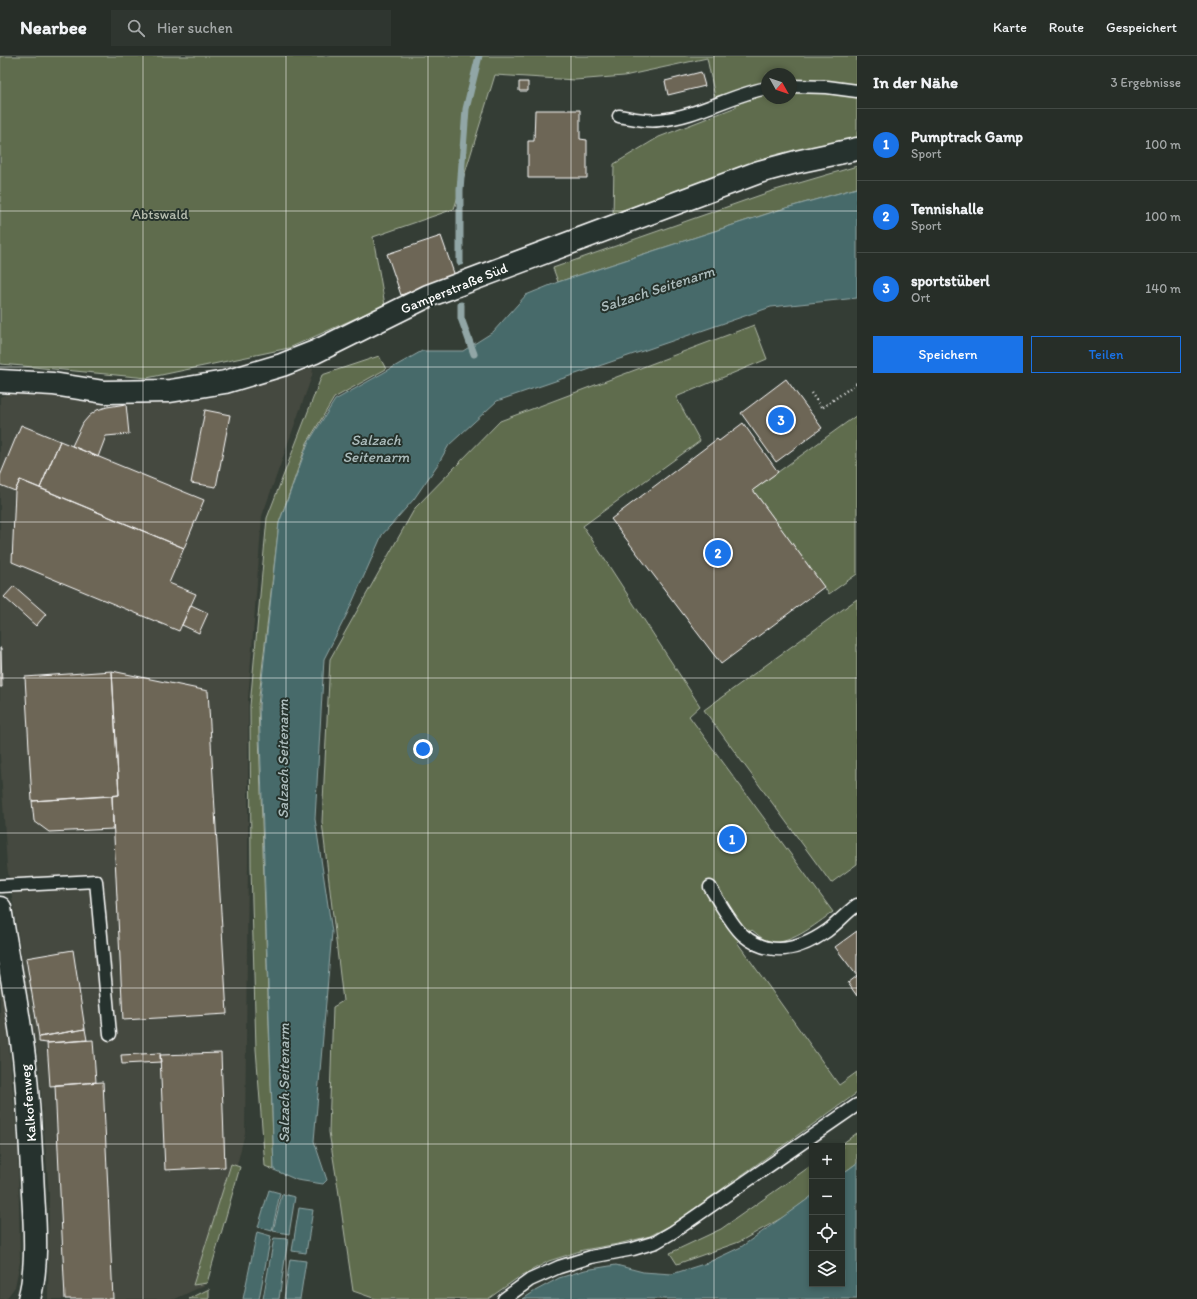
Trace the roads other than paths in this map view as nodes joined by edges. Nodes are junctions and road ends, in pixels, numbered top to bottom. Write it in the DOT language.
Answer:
graph roads {
  1 [pos="797,86"];
  2 [pos="761,89"];
  3 [pos="857,90"];
  4 [pos="619,116"];
  5 [pos="857,149"];
  6 [pos="0,381"];
  7 [pos="0,886"];
  8 [pos="710,887"];
  9 [pos="857,905"];
  10 [pos="0,908"];
  11 [pos="110,1034"];
  12 [pos="857,1105"];
  13 [pos="29,1299"];
  14 [pos="504,1299"];
  1 -- 3 [label="lane"];
  2 -- 4 [label="lane"];
  5 -- 6 [label="street, Gamperstraße Süd"];
  7 -- 11 [label="lane"];
  8 -- 9 [label="lane"];
  10 -- 13 [label="street, Kalkofenweg"];
  12 -- 14 [label="lane"];
}
